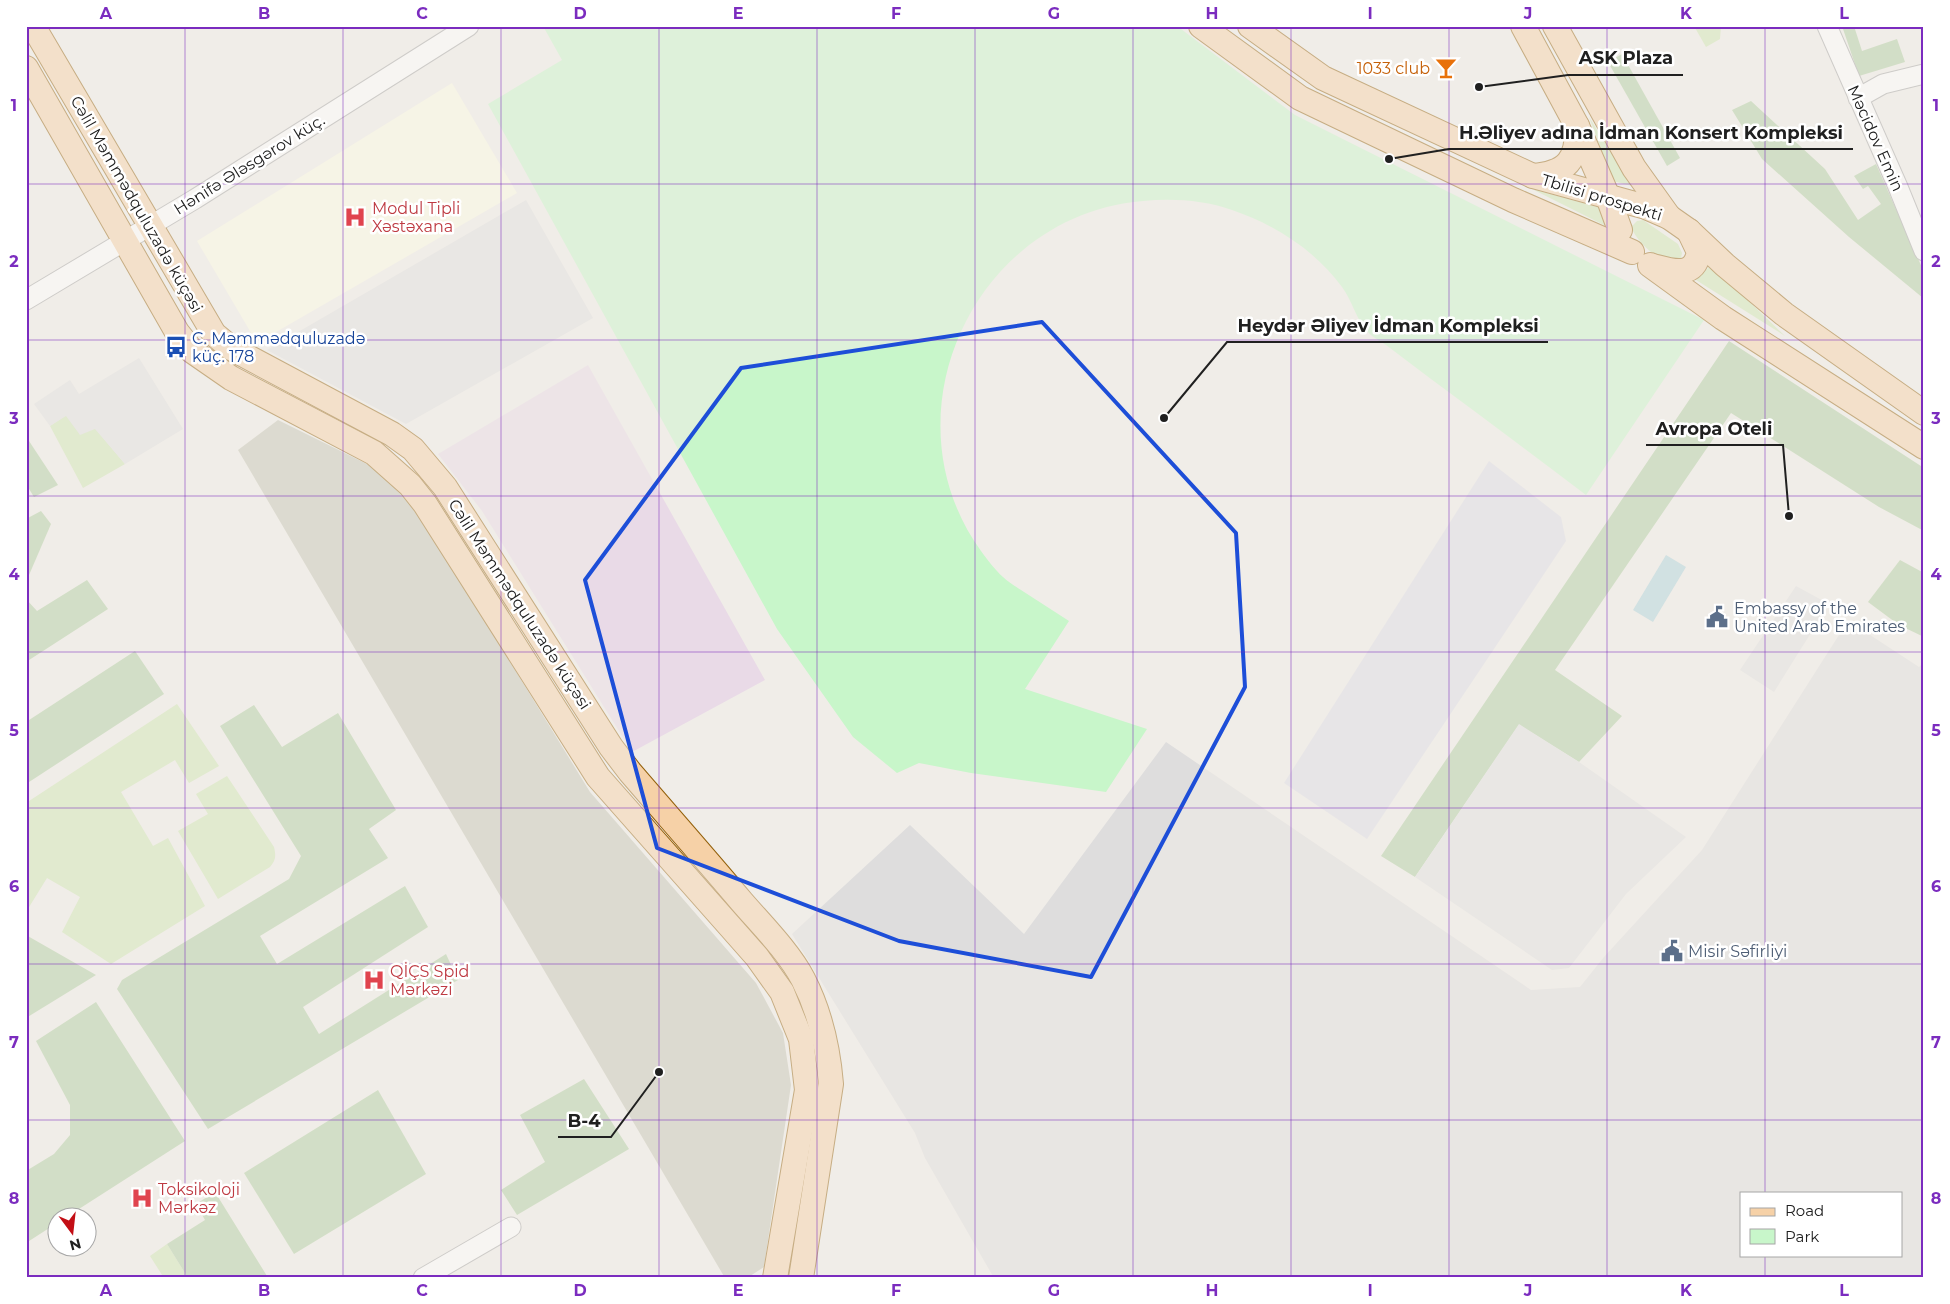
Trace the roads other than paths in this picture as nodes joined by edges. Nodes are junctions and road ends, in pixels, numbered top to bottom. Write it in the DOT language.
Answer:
graph roads {
  1 [pos="33,26"];
  2 [pos="469,26"];
  3 [pos="1201,26"];
  4 [pos="1250,26"];
  5 [pos="1523,26"];
  6 [pos="1556,26"];
  7 [pos="1827,26"];
  8 [pos="26,68"];
  9 [pos="1924,74"];
  10 [pos="1858,98"];
  11 [pos="1577,126"];
  12 [pos="1533,176"];
  13 [pos="1608,197"];
  14 [pos="1646,207"];
  15 [pos="1669,217"];
  16 [pos="150,226"];
  17 [pos="1620,230"];
  18 [pos="1690,231"];
  19 [pos="126,240"];
  20 [pos="1924,251"];
  21 [pos="1641,258"];
  22 [pos="26,300"];
  23 [pos="261,365"];
  24 [pos="245,386"];
  25 [pos="1923,411"];
  26 [pos="403,442"];
  27 [pos="1924,447"];
  28 [pos="386,462"];
  29 [pos="511,1227"];
  30 [pos="423,1278"];
  31 [pos="775,1278"];
  32 [pos="801,1278"];
  1 -- 16 [label="main road, Cəlil Məmmədquluzadə küçəsi"];
  2 -- 16 [label="street, Hənifə Ələsgərov küç."];
  3 -- 21 [label="main road, Tbilisi prospekti"];
  4 -- 12 [label="main road, Tbilisi prospekti"];
  5 -- 11 [label="main road"];
  6 -- 15 [label="main road"];
  7 -- 10 [label="street, Məcidov Emin"];
  8 -- 19 [label="main road, Cəlil Məmmədquluzadə küçəsi"];
  9 -- 10 [label="street"];
  10 -- 20 [label="street, Məcidov Emin"];
  11 -- 12 [label="main road"];
  11 -- 13 [label="main road"];
  12 -- 13 [label="main road, Tbilisi prospekti"];
  13 -- 14 [label="main road, Tbilisi prospekti"];
  13 -- 17 [label="main road"];
  14 -- 15 [label="main road, Tbilisi prospekti"];
  14 -- 17 [label="main road"];
  15 -- 18 [label="main road, Tbilisi prospekti"];
  16 -- 19 [label="street, Hənifə Ələsgərov küç."];
  16 -- 23 [label="main road, Cəlil Məmmədquluzadə küçəsi"];
  17 -- 21 [label="main road"];
  18 -- 21 [label="main road"];
  18 -- 25 [label="main road, Tbilisi prospekti"];
  19 -- 22 [label="street, Hənifə Ələsgərov küç."];
  19 -- 24 [label="main road, Cəlil Məmmədquluzadə küçəsi"];
  21 -- 27 [label="main road, Tbilisi prospekti"];
  23 -- 24 [label="main road"];
  23 -- 26 [label="main road, Cəlil Məmmədquluzadə küçəsi"];
  24 -- 28 [label="main road, Cəlil Məmmədquluzadə küçəsi"];
  26 -- 28 [label="main road"];
  26 -- 32 [label="main road, Cəlil Məmmədquluzadə küçəsi"];
  28 -- 31 [label="main road, Cəlil Məmmədquluzadə küçəsi"];
  29 -- 30 [label="street"];
}
